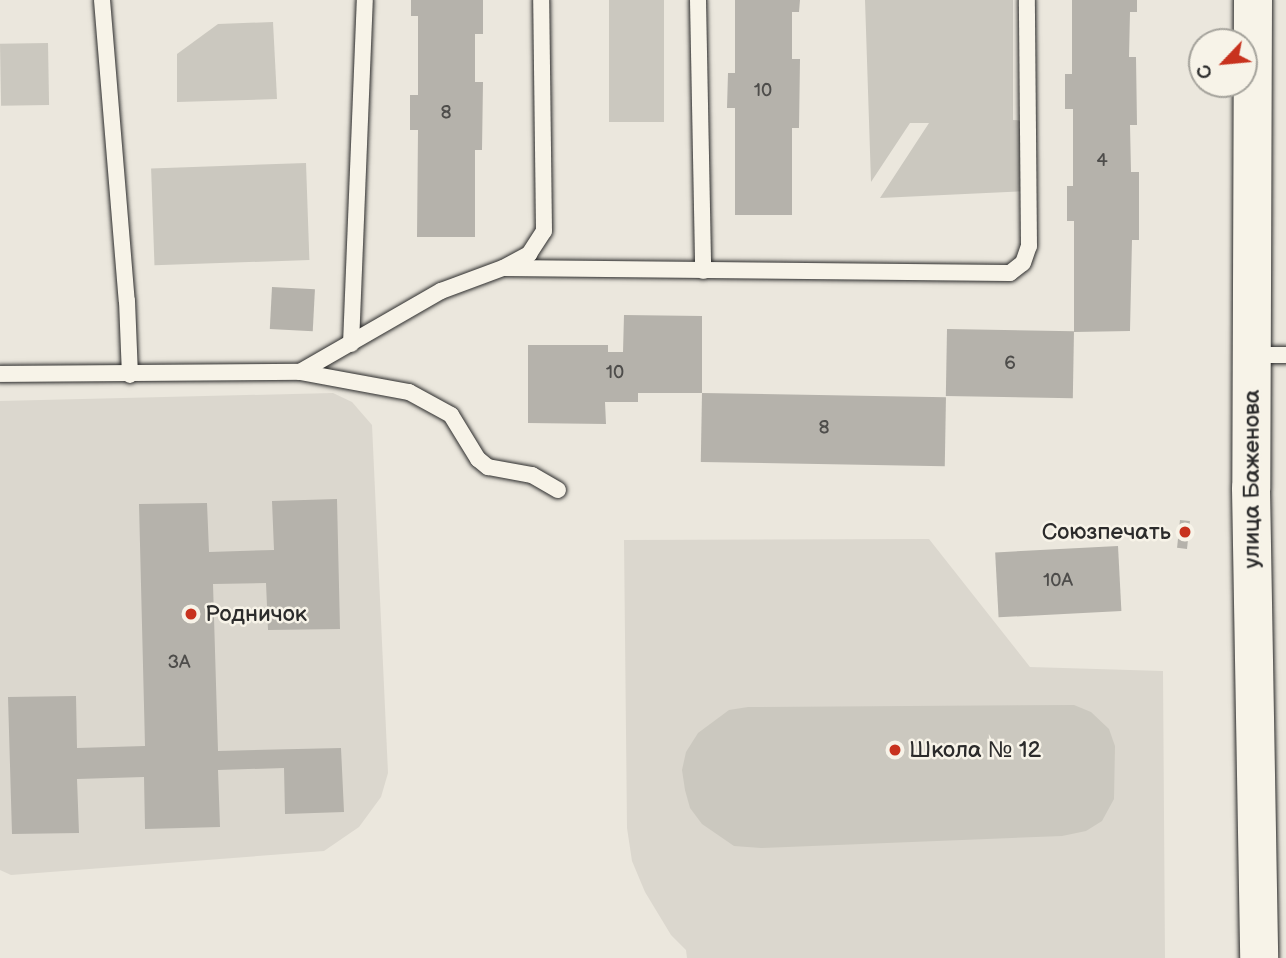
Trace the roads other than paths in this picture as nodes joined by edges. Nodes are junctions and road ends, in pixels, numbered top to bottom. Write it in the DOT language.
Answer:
graph roads {
  1 [pos="102,0"];
  2 [pos="365,0"];
  3 [pos="541,0"];
  4 [pos="698,0"];
  5 [pos="1027,0"];
  6 [pos="1253,0"];
  7 [pos="503,268"];
  8 [pos="703,271"];
  9 [pos="351,344"];
  10 [pos="1269,355"];
  11 [pos="300,372"];
  12 [pos="0,374"];
  13 [pos="130,375"];
  14 [pos="558,490"];
  15 [pos="1259,958"];
  1 -- 13 [label="lane"];
  2 -- 9 [label="lane"];
  3 -- 7 [label="lane"];
  4 -- 8 [label="lane"];
  5 -- 8 [label="lane"];
  6 -- 10 [label="street, улица Баженова"];
  7 -- 8 [label="lane"];
  7 -- 9 [label="lane"];
  9 -- 11 [label="lane"];
  10 -- 15 [label="street, улица Баженова"];
  11 -- 13 [label="lane"];
  11 -- 14 [label="lane"];
  12 -- 13 [label="lane"];
}
